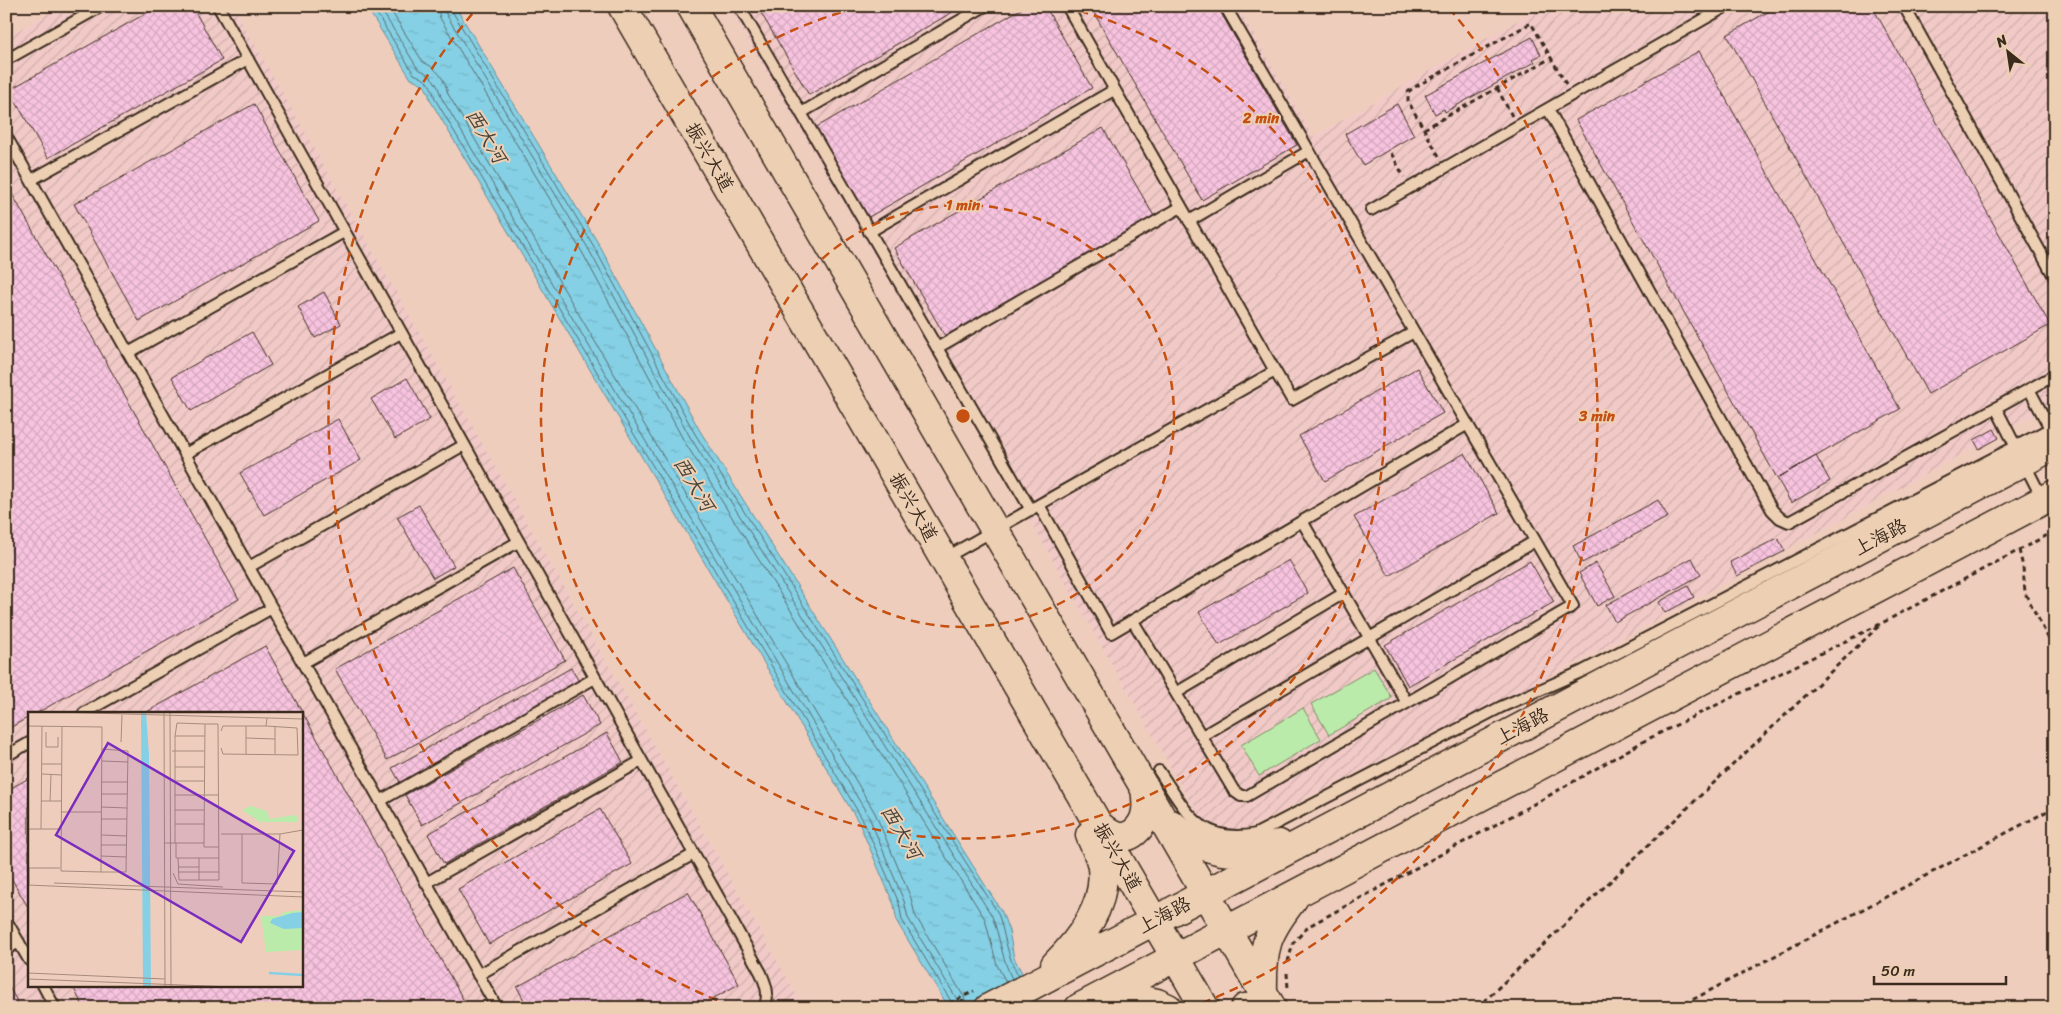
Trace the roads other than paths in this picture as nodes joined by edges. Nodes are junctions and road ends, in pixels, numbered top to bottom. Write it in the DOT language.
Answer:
graph roads {
  1 [pos="102,6"];
  2 [pos="218,6"];
  3 [pos="622,6"];
  4 [pos="691,6"];
  5 [pos="739,6"];
  6 [pos="984,6"];
  7 [pos="1067,6"];
  8 [pos="1225,6"];
  9 [pos="1727,6"];
  10 [pos="1904,6"];
  11 [pos="248,59"];
  12 [pos="6,60"];
  13 [pos="1114,90"];
  14 [pos="1548,109"];
  15 [pos="801,113"];
  16 [pos="6,136"];
  17 [pos="1309,152"];
  18 [pos="31,180"];
  19 [pos="1181,207"];
  20 [pos="1371,210"];
  21 [pos="1189,221"];
  22 [pos="344,232"];
  23 [pos="870,232"];
  24 [pos="2055,278"];
  25 [pos="1414,332"];
  26 [pos="401,333"];
  27 [pos="937,348"];
  28 [pos="128,353"];
  29 [pos="1275,371"];
  30 [pos="2055,375"];
  31 [pos="2029,390"];
  32 [pos="1996,408"];
  33 [pos="1468,424"];
  34 [pos="2054,434"];
  35 [pos="464,444"];
  36 [pos="185,454"];
  37 [pos="2020,454"];
  38 [pos="2049,497"];
  39 [pos="1035,507"];
  40 [pos="1302,522"];
  41 [pos="995,530"];
  42 [pos="1535,541"];
  43 [pos="518,542"];
  44 [pos="944,559"];
  45 [pos="249,567"];
  46 [pos="1344,593"];
  47 [pos="272,608"];
  48 [pos="1132,621"];
  49 [pos="1370,638"];
  50 [pos="302,663"];
  51 [pos="595,678"];
  52 [pos="1176,693"];
  53 [pos="1408,703"];
  54 [pos="86,712"];
  55 [pos="1202,736"];
  56 [pos="28,744"];
  57 [pos="6,756"];
  58 [pos="641,760"];
  59 [pos="1064,766"];
  60 [pos="1152,779"];
  61 [pos="380,801"];
  62 [pos="1164,819"];
  63 [pos="1100,826"];
  64 [pos="1317,835"];
  65 [pos="694,854"];
  66 [pos="1269,860"];
  67 [pos="426,883"];
  68 [pos="1206,892"];
  69 [pos="1298,893"];
  70 [pos="6,920"];
  71 [pos="1154,920"];
  72 [pos="1228,930"];
  73 [pos="19,942"];
  74 [pos="6,950"];
  75 [pos="1176,957"];
  76 [pos="28,958"];
  77 [pos="1080,959"];
  78 [pos="478,975"];
  79 [pos="1040,981"];
  80 [pos="44,986"];
  81 [pos="1268,1002"];
  82 [pos="55,1008"];
  83 [pos="497,1008"];
  84 [pos="764,1008"];
  85 [pos="989,1008"];
  86 [pos="1079,1008"];
  87 [pos="1168,1008"];
  88 [pos="1205,1008"];
  1 -- 12 [label="lane"];
  2 -- 11 [label="lane"];
  3 -- 44 [label="main road, 振兴大道"];
  4 -- 41 [label="main road"];
  5 -- 15 [label="lane"];
  6 -- 15 [label="lane"];
  7 -- 13 [label="lane"];
  8 -- 17 [label="lane"];
  9 -- 14 [label="lane"];
  10 -- 24 [label="lane"];
  11 -- 18 [label="lane"];
  11 -- 22 [label="lane"];
  13 -- 19 [label="lane"];
  13 -- 23 [label="lane"];
  14 -- 20 [label="lane"];
  14 -- 32 [label="lane"];
  15 -- 23 [label="lane"];
  16 -- 18 [label="lane"];
  17 -- 21 [label="lane"];
  17 -- 25 [label="lane"];
  18 -- 28 [label="lane"];
  19 -- 21 [label="lane"];
  19 -- 27 [label="lane"];
  21 -- 29 [label="lane"];
  22 -- 26 [label="lane"];
  22 -- 28 [label="lane"];
  23 -- 27 [label="lane"];
  25 -- 29 [label="lane"];
  25 -- 33 [label="lane"];
  26 -- 35 [label="lane"];
  26 -- 36 [label="lane"];
  27 -- 39 [label="lane"];
  28 -- 36 [label="lane"];
  29 -- 39 [label="lane"];
  30 -- 31 [label="lane"];
  31 -- 32 [label="lane"];
  31 -- 34 [label="lane"];
  32 -- 37 [label="lane"];
  33 -- 40 [label="lane"];
  33 -- 42 [label="lane"];
  34 -- 37 [label="main road, 上海路"];
  35 -- 43 [label="lane"];
  35 -- 45 [label="lane"];
  36 -- 45 [label="lane"];
  37 -- 38 [label="lane"];
  37 -- 60 [label="lane"];
  37 -- 64 [label="main road, 上海路"];
  38 -- 69 [label="main road"];
  39 -- 41 [label="lane"];
  39 -- 48 [label="lane"];
  40 -- 46 [label="lane"];
  40 -- 48 [label="lane"];
  41 -- 44 [label="lane"];
  41 -- 60 [label="main road"];
  42 -- 49 [label="lane"];
  42 -- 53 [label="lane"];
  43 -- 50 [label="lane"];
  43 -- 51 [label="lane"];
  44 -- 59 [label="main road, 振兴大道"];
  45 -- 47 [label="lane"];
  46 -- 49 [label="lane"];
  46 -- 52 [label="lane"];
  47 -- 50 [label="lane"];
  47 -- 54 [label="lane"];
  48 -- 52 [label="lane"];
  49 -- 53 [label="lane"];
  49 -- 55 [label="lane"];
  50 -- 61 [label="lane"];
  51 -- 58 [label="lane"];
  51 -- 61 [label="lane"];
  52 -- 55 [label="lane"];
  53 -- 55 [label="lane"];
  56 -- 57 [label="lane"];
  58 -- 65 [label="lane"];
  58 -- 67 [label="lane"];
  59 -- 63 [label="main road, 振兴大道"];
  59 -- 79 [label="main road"];
  60 -- 62 [label="main road"];
  60 -- 63 [label="main road"];
  61 -- 67 [label="lane"];
  62 -- 64 [label="main road"];
  62 -- 68 [label="main road"];
  63 -- 71 [label="main road, 振兴大道"];
  64 -- 66 [label="main road, 上海路"];
  65 -- 78 [label="lane"];
  65 -- 84 [label="lane"];
  66 -- 68 [label="main road, 上海路"];
  66 -- 69 [label="main road"];
  67 -- 78 [label="lane"];
  68 -- 71 [label="main road, 上海路"];
  68 -- 72 [label="main road"];
  69 -- 72 [label="main road"];
  69 -- 81 [label="main road"];
  70 -- 73 [label="lane"];
  71 -- 75 [label="main road, 振兴大道"];
  71 -- 77 [label="main road, 上海路"];
  72 -- 75 [label="main road"];
  72 -- 81 [label="main road"];
  73 -- 74 [label="lane"];
  73 -- 76 [label="lane"];
  75 -- 86 [label="main road"];
  75 -- 88 [label="main road, 振兴大道"];
  77 -- 79 [label="main road, 上海路"];
  77 -- 86 [label="main road"];
  78 -- 83 [label="lane"];
  79 -- 85 [label="main road, 上海路"];
  80 -- 82 [label="lane"];
  86 -- 87 [label="main road"];
}
